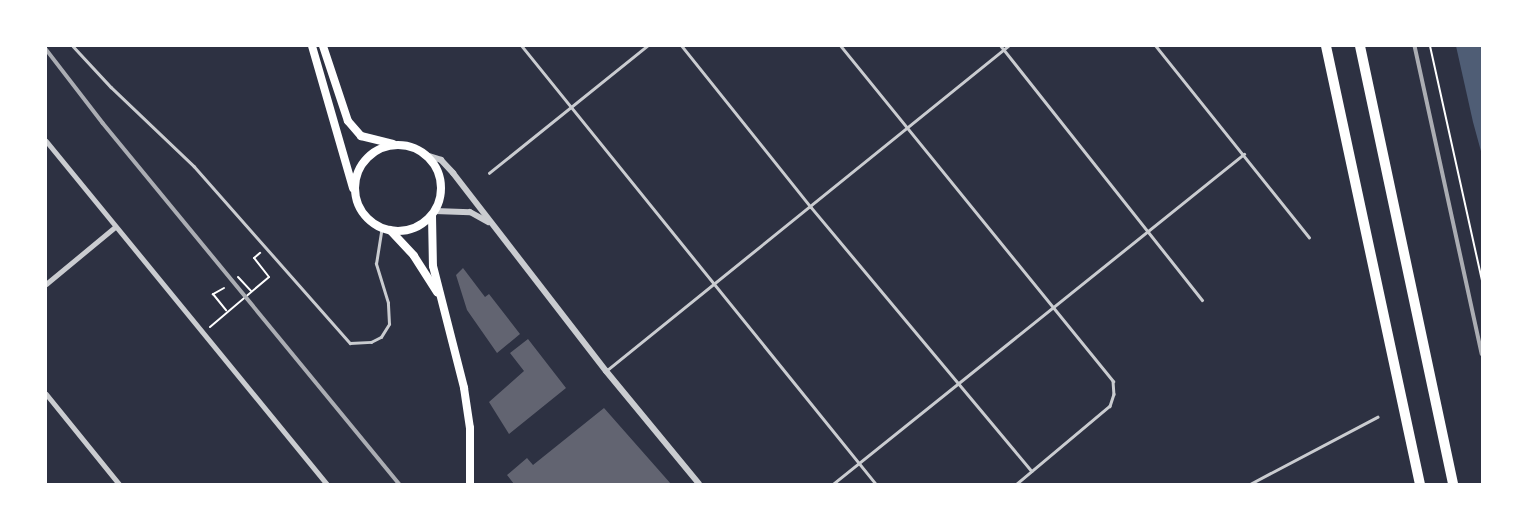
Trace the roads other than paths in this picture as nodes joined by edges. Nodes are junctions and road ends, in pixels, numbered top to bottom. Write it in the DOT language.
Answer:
graph roads {
  1 [pos="73,46"];
  2 [pos="312,46"];
  3 [pos="323,46"];
  4 [pos="522,46"];
  5 [pos="647,46"];
  6 [pos="682,46"];
  7 [pos="841,46"];
  8 [pos="1008,46"];
  9 [pos="1156,46"];
  10 [pos="1326,46"];
  11 [pos="1360,46"];
  12 [pos="1002,47"];
  13 [pos="572,106"];
  14 [pos="908,128"];
  15 [pos="46,141"];
  16 [pos="396,145"];
  17 [pos="1244,154"];
  18 [pos="426,155"];
  19 [pos="489,173"];
  20 [pos="355,195"];
  21 [pos="811,207"];
  22 [pos="433,213"];
  23 [pos="492,226"];
  24 [pos="115,228"];
  25 [pos="386,229"];
  26 [pos="1148,231"];
  27 [pos="1309,237"];
  28 [pos="46,284"];
  29 [pos="715,284"];
  30 [pos="440,297"];
  31 [pos="1202,300"];
  32 [pos="1052,305"];
  33 [pos="606,371"];
  34 [pos="956,383"];
  35 [pos="46,394"];
  36 [pos="1377,417"];
  37 [pos="859,463"];
  38 [pos="1032,471"];
  39 [pos="119,485"];
  40 [pos="327,485"];
  41 [pos="470,485"];
  42 [pos="699,485"];
  43 [pos="833,485"];
  44 [pos="876,485"];
  45 [pos="1017,485"];
  46 [pos="1250,485"];
  47 [pos="1419,485"];
  48 [pos="1456,485"];
  1 -- 25 [label="lane"];
  2 -- 20 [label="main road"];
  3 -- 16 [label="main road"];
  4 -- 13 [label="lane"];
  5 -- 13 [label="lane"];
  6 -- 21 [label="lane"];
  7 -- 14 [label="lane"];
  8 -- 12 [label="lane"];
  9 -- 17 [label="lane"];
  10 -- 47 [label="highway"];
  11 -- 48 [label="highway"];
  12 -- 14 [label="lane"];
  12 -- 26 [label="lane"];
  13 -- 19 [label="lane"];
  13 -- 29 [label="lane"];
  14 -- 21 [label="lane"];
  14 -- 32 [label="lane"];
  15 -- 24 [label="street"];
  16 -- 18 [label="main road"];
  16 -- 20 [label="main road"];
  17 -- 26 [label="lane"];
  17 -- 27 [label="lane"];
  18 -- 22 [label="main road"];
  18 -- 23 [label="street"];
  20 -- 25 [label="main road"];
  21 -- 29 [label="lane"];
  21 -- 34 [label="lane"];
  22 -- 23 [label="street"];
  22 -- 25 [label="main road"];
  22 -- 30 [label="main road"];
  23 -- 33 [label="street"];
  24 -- 28 [label="street"];
  24 -- 40 [label="street"];
  25 -- 30 [label="main road"];
  26 -- 31 [label="lane"];
  26 -- 32 [label="lane"];
  29 -- 33 [label="lane"];
  29 -- 37 [label="lane"];
  30 -- 41 [label="main road"];
  32 -- 34 [label="lane"];
  32 -- 38 [label="lane"];
  33 -- 42 [label="street"];
  34 -- 37 [label="lane"];
  34 -- 38 [label="lane"];
  35 -- 39 [label="street"];
  36 -- 46 [label="lane"];
  37 -- 43 [label="lane"];
  37 -- 44 [label="lane"];
  38 -- 45 [label="lane"];
}
